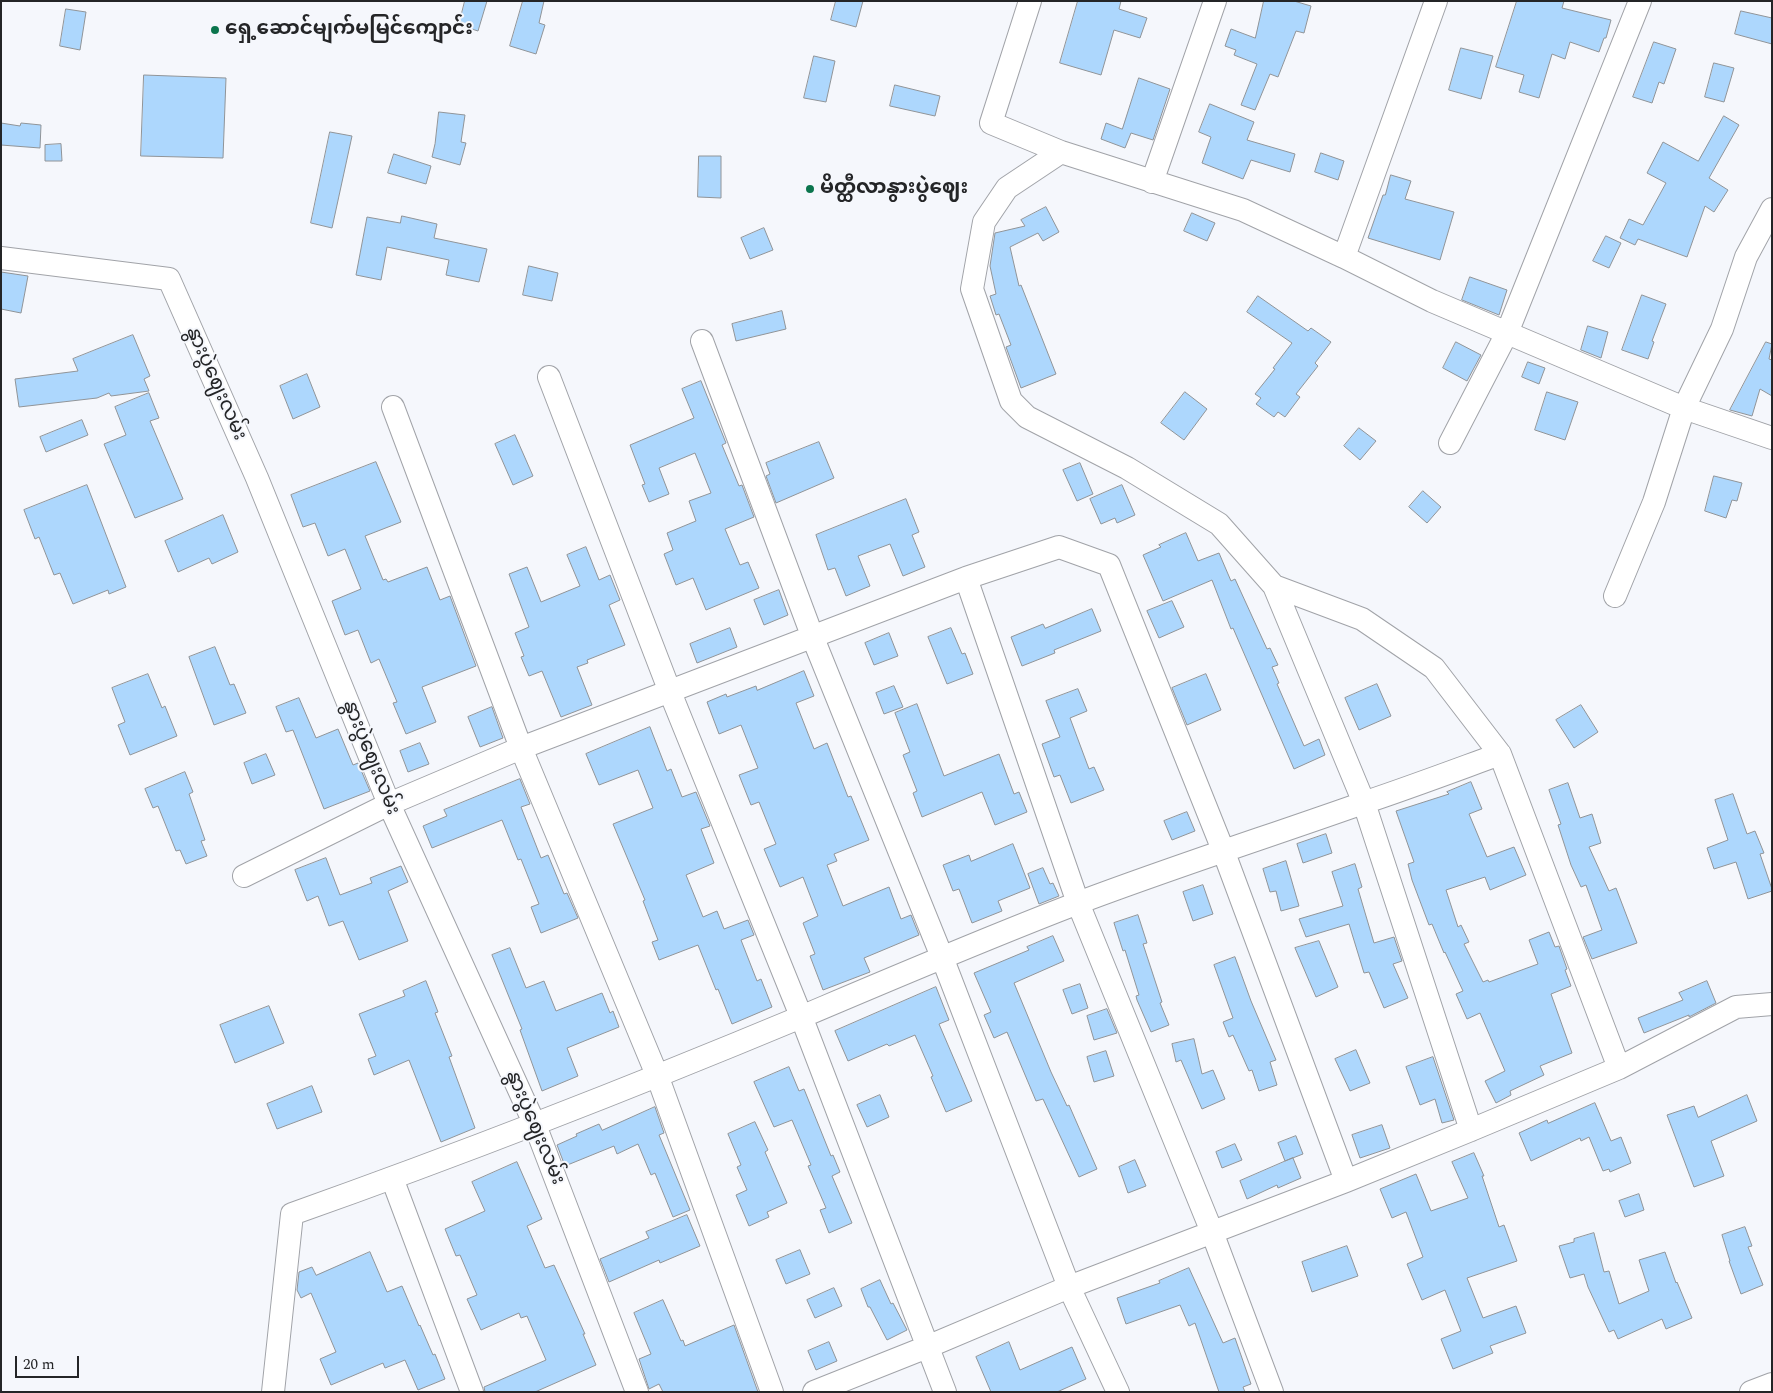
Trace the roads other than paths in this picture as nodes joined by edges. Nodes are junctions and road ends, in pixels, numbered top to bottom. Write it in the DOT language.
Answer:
graph roads {
  1 [pos="1030,1"];
  2 [pos="1214,1"];
  3 [pos="1436,1"];
  4 [pos="1640,1"];
  5 [pos="1061,152"];
  6 [pos="1152,182"];
  7 [pos="1772,209"];
  8 [pos="1344,256"];
  9 [pos="1,258"];
  10 [pos="1507,333"];
  11 [pos="702,341"];
  12 [pos="549,377"];
  13 [pos="393,407"];
  14 [pos="1684,408"];
  15 [pos="1772,438"];
  16 [pos="1450,443"];
  17 [pos="966,578"];
  18 [pos="1274,586"];
  19 [pos="1615,596"];
  20 [pos="813,638"];
  21 [pos="670,692"];
  22 [pos="521,748"];
  23 [pos="1500,754"];
  24 [pos="1364,803"];
  25 [pos="389,804"];
  26 [pos="1223,850"];
  27 [pos="244,876"];
  28 [pos="1078,903"];
  29 [pos="942,956"];
  30 [pos="1772,1004"];
  31 [pos="802,1016"];
  32 [pos="1619,1068"];
  33 [pos="657,1075"];
  34 [pos="536,1125"];
  35 [pos="1471,1130"];
  36 [pos="392,1178"];
  37 [pos="1346,1181"];
  38 [pos="1212,1232"];
  39 [pos="1069,1287"];
  40 [pos="927,1347"];
  41 [pos="1772,1384"];
  42 [pos="273,1392"];
  43 [pos="472,1392"];
  44 [pos="637,1392"];
  45 [pos="772,1392"];
  46 [pos="814,1392"];
  47 [pos="945,1392"];
  48 [pos="1118,1392"];
  49 [pos="1272,1392"];
  50 [pos="1751,1392"];
  1 -- 5 [label="street"];
  2 -- 6 [label="street"];
  3 -- 8 [label="street"];
  4 -- 10 [label="street"];
  5 -- 6 [label="street"];
  5 -- 18 [label="street"];
  6 -- 8 [label="street"];
  7 -- 14 [label="street"];
  8 -- 10 [label="street"];
  9 -- 25 [label="street, နွားပွဲဈေးလမ်း"];
  10 -- 14 [label="street"];
  10 -- 16 [label="street"];
  11 -- 20 [label="street"];
  12 -- 21 [label="street"];
  13 -- 22 [label="street"];
  14 -- 15 [label="street"];
  14 -- 19 [label="street"];
  17 -- 20 [label="street"];
  17 -- 26 [label="street"];
  17 -- 28 [label="street"];
  18 -- 23 [label="street"];
  18 -- 24 [label="street"];
  20 -- 21 [label="street"];
  20 -- 29 [label="street"];
  21 -- 22 [label="street"];
  21 -- 31 [label="street"];
  22 -- 25 [label="street"];
  22 -- 33 [label="street"];
  23 -- 24 [label="street"];
  23 -- 32 [label="street"];
  24 -- 26 [label="street"];
  24 -- 35 [label="street"];
  25 -- 27 [label="street"];
  25 -- 34 [label="street, နွားပွဲဈေးလမ်း"];
  26 -- 28 [label="street"];
  26 -- 37 [label="street"];
  28 -- 29 [label="street"];
  28 -- 38 [label="street"];
  29 -- 31 [label="street"];
  29 -- 39 [label="street"];
  30 -- 32 [label="street"];
  31 -- 33 [label="street"];
  31 -- 40 [label="street"];
  32 -- 35 [label="street"];
  33 -- 34 [label="street"];
  33 -- 45 [label="street"];
  34 -- 36 [label="street"];
  34 -- 44 [label="street, နွားပွဲဈေးလမ်း"];
  35 -- 37 [label="street"];
  36 -- 42 [label="street"];
  36 -- 43 [label="street"];
  37 -- 38 [label="street"];
  38 -- 39 [label="street"];
  38 -- 49 [label="street"];
  39 -- 40 [label="street"];
  39 -- 48 [label="street"];
  40 -- 46 [label="street"];
  40 -- 47 [label="street"];
  41 -- 50 [label="street"];
}
